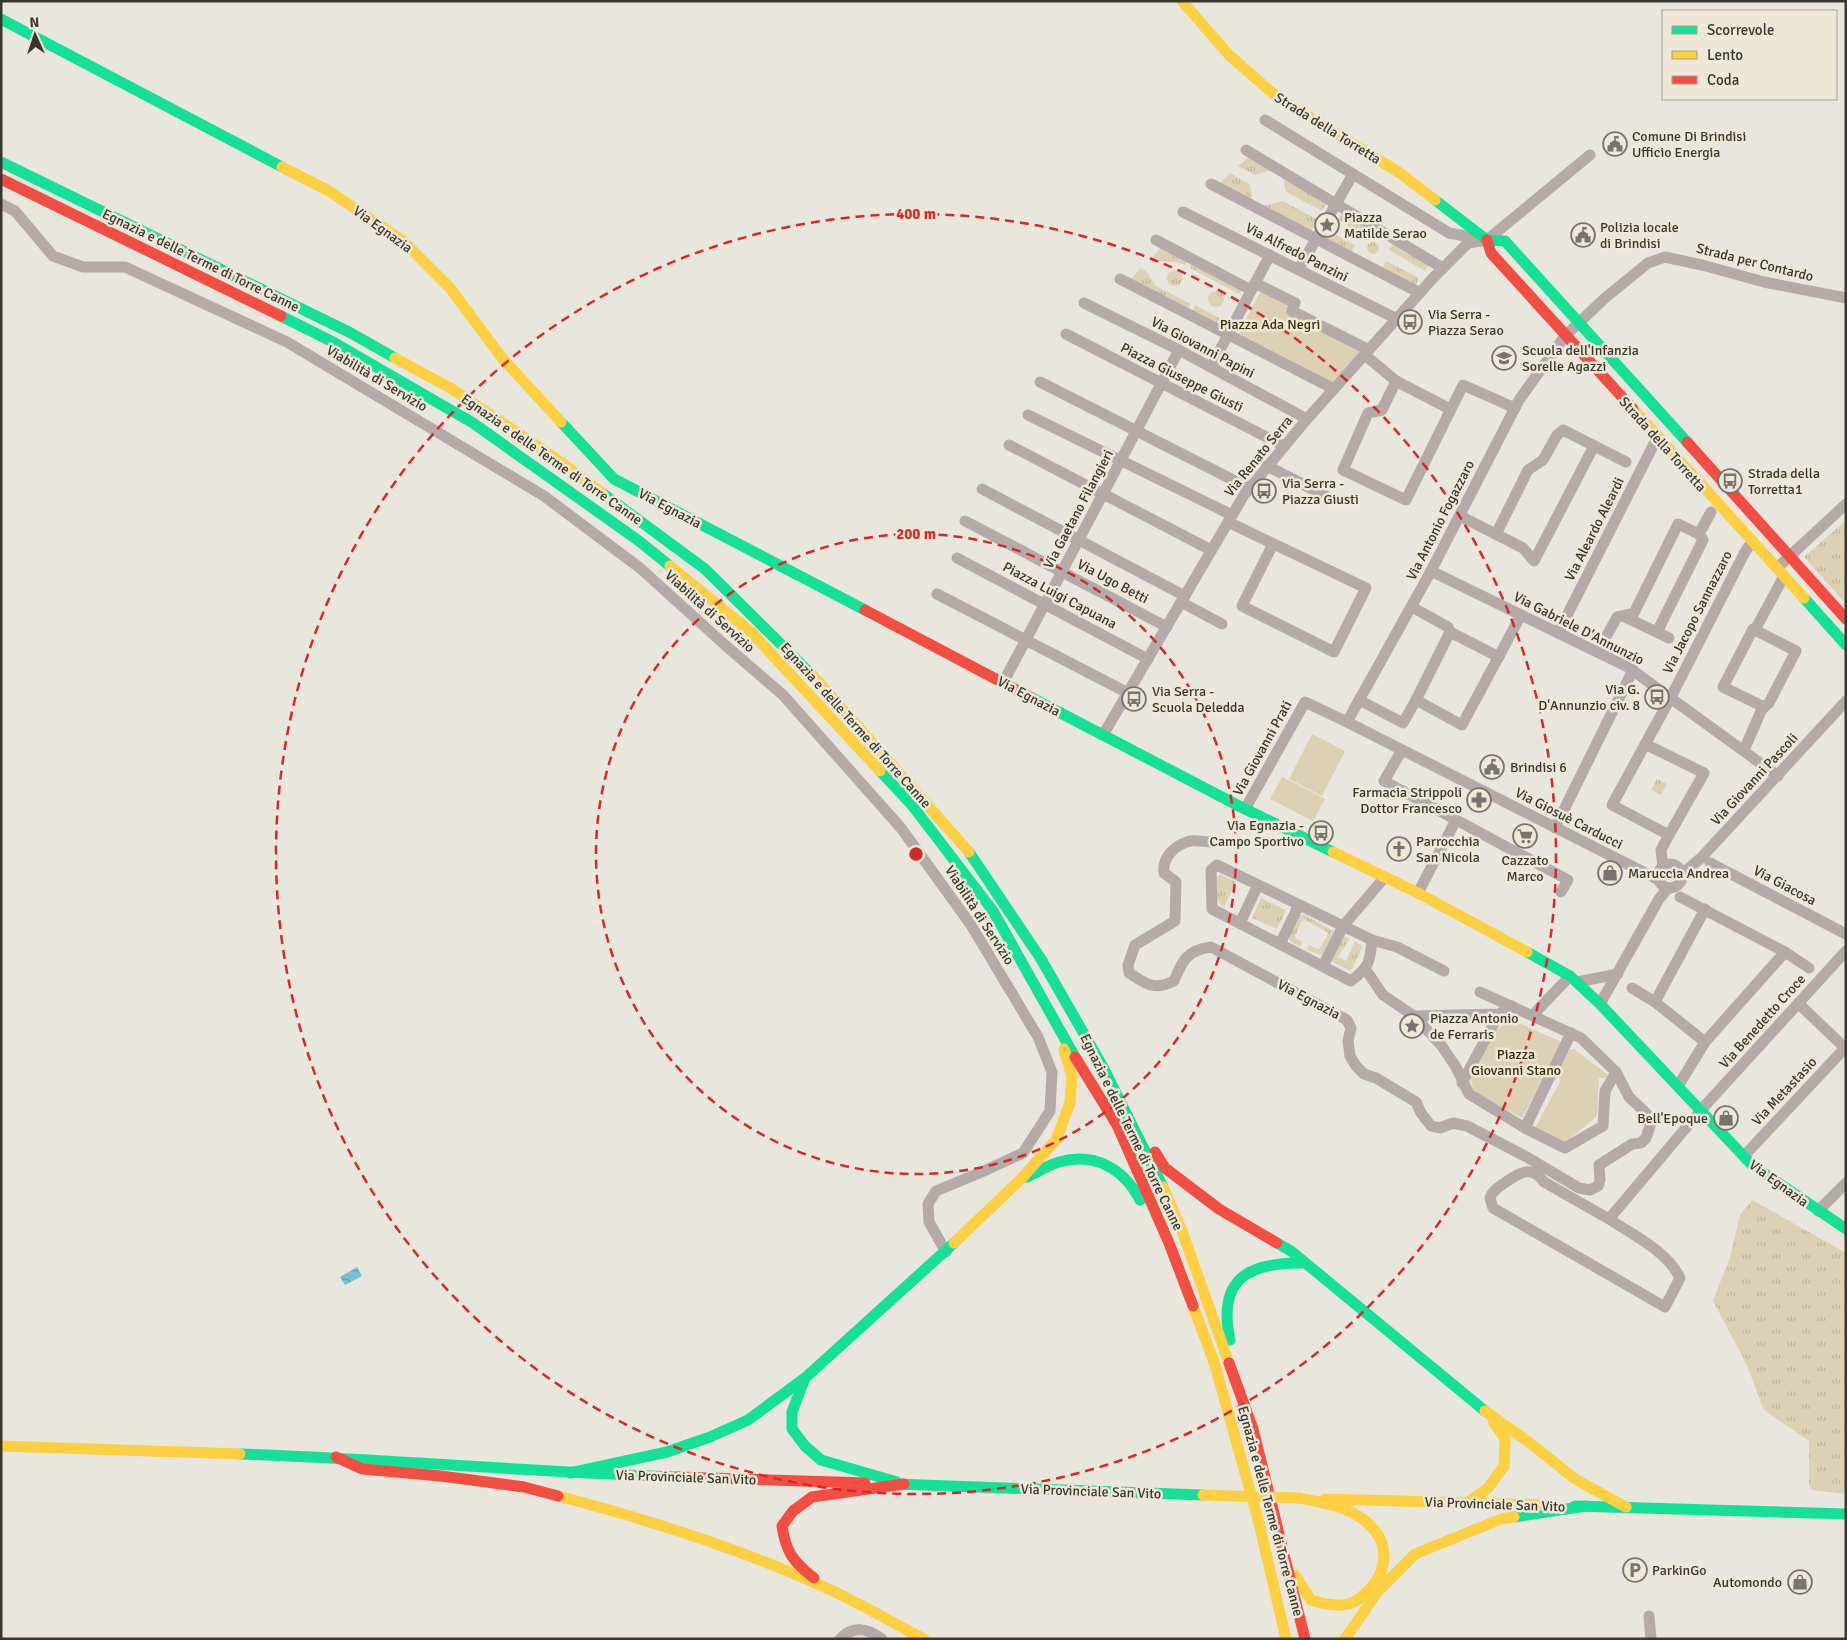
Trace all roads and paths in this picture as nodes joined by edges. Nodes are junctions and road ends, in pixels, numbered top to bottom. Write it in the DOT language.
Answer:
graph roads {
  1 [pos="1182,1"];
  2 [pos="1,19"];
  3 [pos="1265,120"];
  4 [pos="1246,150"];
  5 [pos="1590,155"];
  6 [pos="1,160"];
  7 [pos="1353,174"];
  8 [pos="1,179"];
  9 [pos="1211,184"];
  10 [pos="1,204"];
  11 [pos="1336,204"];
  12 [pos="1183,212"];
  13 [pos="1316,239"];
  14 [pos="1156,240"];
  15 [pos="1487,240"];
  16 [pos="1270,255"];
  17 [pos="1443,268"];
  18 [pos="1299,269"];
  19 [pos="1120,279"];
  20 [pos="1253,286"];
  21 [pos="1420,293"];
  22 [pos="1846,298"];
  23 [pos="1084,303"];
  24 [pos="1397,319"];
  25 [pos="1580,324"];
  26 [pos="1066,334"];
  27 [pos="1228,334"];
  28 [pos="1565,336"];
  29 [pos="1179,350"];
  30 [pos="1367,353"];
  31 [pos="1211,367"];
  32 [pos="1396,381"];
  33 [pos="1040,382"];
  34 [pos="1162,383"];
  35 [pos="1334,389"];
  36 [pos="1515,408"];
  37 [pos="1450,409"];
  38 [pos="1028,415"];
  39 [pos="1307,419"];
  40 [pos="1136,432"];
  41 [pos="1657,438"];
  42 [pos="1008,445"];
  43 [pos="1284,446"];
  44 [pos="1594,446"];
  45 [pos="1121,460"];
  46 [pos="1626,462"];
  47 [pos="1267,466"];
  48 [pos="1249,488"];
  49 [pos="982,489"];
  50 [pos="1103,494"];
  51 [pos="1326,496"];
  52 [pos="1846,504"];
  53 [pos="1711,512"];
  54 [pos="1460,516"];
  55 [pos="1230,518"];
  56 [pos="965,521"];
  57 [pos="1496,534"];
  58 [pos="1699,534"];
  59 [pos="1079,540"];
  60 [pos="1752,542"];
  61 [pos="1273,544"];
  62 [pos="1211,550"];
  63 [pos="1789,556"];
  64 [pos="957,558"];
  65 [pos="1432,571"];
  66 [pos="1062,572"];
  67 [pos="1780,572"];
  68 [pos="938,594"];
  69 [pos="1183,599"];
  70 [pos="1045,604"];
  71 [pos="1412,606"];
  72 [pos="1521,615"];
  73 [pos="1623,616"];
  74 [pos="1846,619"];
  75 [pos="1222,624"];
  76 [pos="1167,626"];
  77 [pos="1755,630"];
  78 [pos="1450,632"];
  79 [pos="1558,632"];
  80 [pos="1657,632"];
  81 [pos="1670,638"];
  82 [pos="1026,641"];
  83 [pos="1846,645"];
  84 [pos="1598,652"];
  85 [pos="1499,657"];
  86 [pos="1148,659"];
  87 [pos="1633,670"];
  88 [pos="1003,683"];
  89 [pos="1128,693"];
  90 [pos="1672,697"];
  91 [pos="1359,700"];
  92 [pos="1416,700"];
  93 [pos="1846,701"];
  94 [pos="1305,702"];
  95 [pos="1764,707"];
  96 [pos="1347,722"];
  97 [pos="1103,735"];
  98 [pos="1645,744"];
  99 [pos="1402,750"];
  100 [pos="1744,750"];
  101 [pos="1778,776"];
  102 [pos="1245,809"];
  103 [pos="1456,820"];
  104 [pos="1555,828"];
  105 [pos="1669,835"];
  106 [pos="1211,842"];
  107 [pos="1710,863"];
  108 [pos="1663,867"];
  109 [pos="1682,875"];
  110 [pos="1385,877"];
  111 [pos="1658,880"];
  112 [pos="1258,885"];
  113 [pos="1668,888"];
  114 [pos="1561,892"];
  115 [pos="1418,893"];
  116 [pos="1680,896"];
  117 [pos="1299,905"];
  118 [pos="1706,910"];
  119 [pos="1240,923"];
  120 [pos="1343,926"];
  121 [pos="1846,934"];
  122 [pos="1372,940"];
  123 [pos="1280,944"];
  124 [pos="1785,952"];
  125 [pos="1846,952"];
  126 [pos="1323,966"];
  127 [pos="1809,968"];
  128 [pos="1366,970"];
  129 [pos="1444,971"];
  130 [pos="1618,974"];
  131 [pos="1574,979"];
  132 [pos="1632,988"];
  133 [pos="1480,992"];
  134 [pos="1655,1002"];
  135 [pos="1600,1004"];
  136 [pos="1798,1004"];
  137 [pos="1512,1006"];
  138 [pos="1499,1014"];
  139 [pos="1414,1016"];
  140 [pos="1533,1016"];
  141 [pos="1058,1028"];
  142 [pos="1571,1033"];
  143 [pos="1705,1042"];
  144 [pos="1845,1048"];
  145 [pos="1103,1067"];
  146 [pos="1616,1072"];
  147 [pos="1462,1082"];
  148 [pos="1678,1086"];
  149 [pos="1701,1110"];
  150 [pos="1525,1128"];
  151 [pos="1744,1156"];
  152 [pos="1021,1179"];
  153 [pos="1846,1183"];
  154 [pos="1818,1211"];
  155 [pos="1609,1219"];
  156 [pos="1846,1229"];
  157 [pos="946,1252"];
  158 [pos="1304,1263"];
  159 [pos="1191,1301"];
  160 [pos="805,1378"];
  161 [pos="1489,1415"];
  162 [pos="1252,1429"];
  163 [pos="1,1446"];
  164 [pos="336,1457"];
  165 [pos="570,1473"];
  166 [pos="904,1484"];
  167 [pos="1299,1498"];
  168 [pos="1467,1503"];
  169 [pos="1586,1506"];
  170 [pos="1626,1507"];
  171 [pos="1846,1514"];
  172 [pos="1277,1527"];
  173 [pos="836,1594"];
  174 [pos="1280,1611"];
  175 [pos="1649,1616"];
  176 [pos="840,1639"];
  177 [pos="882,1639"];
  178 [pos="924,1639"];
  179 [pos="1281,1639"];
  180 [pos="1286,1639"];
  181 [pos="1305,1639"];
  182 [pos="1345,1639"];
  183 [pos="1651,1639"];
  1 -- 15 [label="main road, Strada della Torretta"];
  2 -- 88 [label="main road, Via Egnazia"];
  3 -- 7 [label="street, Strada della Torretta"];
  4 -- 11 [label="street"];
  5 -- 15 [label="street"];
  6 -- 145 [label="main road, Egnazia e delle Terme di Torre Canne"];
  7 -- 11 [label="street"];
  7 -- 15 [label="street, Strada della Torretta"];
  8 -- 141 [label="main road, Egnazia e delle Terme di Torre Canne"];
  9 -- 13 [label="street"];
  10 -- 157 [label="street, Viabilità di Servizio"];
  11 -- 13 [label="street"];
  11 -- 17 [label="street"];
  12 -- 16 [label="street, Via Alfredo Panzini"];
  13 -- 18 [label="street"];
  13 -- 21 [label="street"];
  14 -- 20 [label="street"];
  15 -- 17 [label="street, Via Renato Serra"];
  15 -- 25 [label="main road, Strada della Torretta"];
  15 -- 28 [label="main road, Strada della Torretta"];
  16 -- 18 [label="street, Via Alfredo Panzini"];
  16 -- 20 [label="street"];
  17 -- 21 [label="street, Via Renato Serra"];
  18 -- 24 [label="street, Via Alfredo Panzini"];
  19 -- 27 [label="street"];
  20 -- 27 [label="street"];
  20 -- 30 [label="street"];
  21 -- 24 [label="street, Via Renato Serra"];
  22 -- 25 [label="street, Strada per Contardo"];
  23 -- 29 [label="street, Via Giovanni Papini"];
  24 -- 30 [label="street, Via Renato Serra"];
  25 -- 28 [label="street, Strada per Contardo"];
  25 -- 63 [label="main road, Strada della Torretta"];
  26 -- 34 [label="street, Piazza Giuseppe Giusti"];
  27 -- 31 [label="street"];
  27 -- 35 [label="street"];
  28 -- 36 [label="street, Via Antonio Fogazzaro"];
  28 -- 41 [label="main road, Strada della Torretta"];
  29 -- 31 [label="street, Via Giovanni Papini"];
  29 -- 34 [label="street, Via Gaetano Filangieri"];
  30 -- 32 [label="street"];
  30 -- 35 [label="street, Via Renato Serra"];
  31 -- 39 [label="street, Via Giovanni Papini"];
  32 -- 37 [label="street"];
  32 -- 37 [label="street"];
  33 -- 40 [label="street"];
  34 -- 40 [label="street, Via Gaetano Filangieri"];
  34 -- 43 [label="street, Piazza Giuseppe Giusti"];
  35 -- 39 [label="street, Via Renato Serra"];
  36 -- 37 [label="street"];
  36 -- 54 [label="street, Via Antonio Fogazzaro"];
  38 -- 45 [label="street"];
  39 -- 43 [label="street, Via Renato Serra"];
  40 -- 45 [label="street, Via Gaetano Filangieri"];
  40 -- 48 [label="street"];
  41 -- 60 [label="main road, Strada della Torretta"];
  41 -- 79 [label="street, Via Aleardo Aleardi"];
  42 -- 50 [label="street"];
  43 -- 47 [label="street, Via Renato Serra"];
  44 -- 46 [label="street"];
  44 -- 57 [label="street"];
  44 -- 57 [label="street"];
  45 -- 50 [label="street, Via Gaetano Filangieri"];
  45 -- 55 [label="street"];
  47 -- 48 [label="street, Via Renato Serra"];
  47 -- 51 [label="street"];
  48 -- 55 [label="street, Via Renato Serra"];
  49 -- 59 [label="street"];
  50 -- 59 [label="street, Via Gaetano Filangieri"];
  50 -- 62 [label="street"];
  52 -- 63 [label="street"];
  53 -- 58 [label="street"];
  54 -- 57 [label="street"];
  54 -- 65 [label="street, Via Antonio Fogazzaro"];
  55 -- 61 [label="street"];
  55 -- 62 [label="street, Via Renato Serra"];
  56 -- 66 [label="street, Via Ugo Betti"];
  58 -- 73 [label="street"];
  58 -- 80 [label="street"];
  59 -- 66 [label="street, Via Gaetano Filangieri"];
  59 -- 69 [label="street"];
  60 -- 67 [label="main road, Strada della Torretta"];
  60 -- 90 [label="street, Via Jacopo Sannazzaro"];
  61 -- 61 [label="street"];
  62 -- 69 [label="street, Via Renato Serra"];
  63 -- 67 [label="street"];
  63 -- 74 [label="main road, Strada della Torretta"];
  64 -- 70 [label="street, Piazza Luigi Capuana"];
  65 -- 71 [label="street, Via Antonio Fogazzaro"];
  65 -- 72 [label="street, Via Gabriele D'Annunzio"];
  66 -- 70 [label="street, Via Gaetano Filangieri"];
  66 -- 76 [label="street, Via Ugo Betti"];
  67 -- 77 [label="street"];
  67 -- 83 [label="main road, Strada della Torretta"];
  68 -- 82 [label="street"];
  69 -- 75 [label="street"];
  69 -- 76 [label="street, Via Renato Serra"];
  70 -- 82 [label="street, Via Gaetano Filangieri"];
  70 -- 86 [label="street, Piazza Luigi Capuana"];
  71 -- 78 [label="street"];
  71 -- 91 [label="street, Via Antonio Fogazzaro"];
  72 -- 79 [label="street, Via Gabriele D'Annunzio"];
  72 -- 85 [label="street"];
  73 -- 80 [label="street"];
  73 -- 84 [label="street"];
  76 -- 86 [label="street, Via Renato Serra"];
  77 -- 95 [label="street"];
  77 -- 95 [label="street"];
  78 -- 85 [label="street"];
  78 -- 92 [label="street"];
  79 -- 84 [label="street, Via Gabriele D'Annunzio"];
  80 -- 81 [label="street"];
  82 -- 88 [label="street, Via Gaetano Filangieri"];
  82 -- 89 [label="street"];
  84 -- 87 [label="street, Via Gabriele D'Annunzio"];
  85 -- 92 [label="street"];
  86 -- 89 [label="street, Via Renato Serra"];
  87 -- 90 [label="street, Via Gabriele D'Annunzio"];
  87 -- 104 [label="street"];
  88 -- 97 [label="main road, Via Egnazia"];
  89 -- 97 [label="street, Via Renato Serra"];
  90 -- 98 [label="street, Via Jacopo Sannazzaro"];
  90 -- 100 [label="street, Via Gabriele D'Annunzio"];
  91 -- 92 [label="street"];
  91 -- 96 [label="street, Via Antonio Fogazzaro"];
  93 -- 101 [label="street, Via Giovanni Pascoli"];
  94 -- 96 [label="street, Via Giosuè Carducci"];
  94 -- 102 [label="street, Via Giovanni Prati"];
  95 -- 100 [label="street"];
  96 -- 99 [label="street, Via Giosuè Carducci"];
  97 -- 102 [label="main road, Via Egnazia"];
  98 -- 105 [label="street, Via Jacopo Sannazzaro"];
  98 -- 105 [label="street"];
  99 -- 103 [label="street"];
  99 -- 104 [label="street, Via Giosuè Carducci"];
  100 -- 101 [label="street, Via Gabriele D'Annunzio"];
  101 -- 109 [label="street, Via Giovanni Pascoli"];
  102 -- 110 [label="main road, Via Egnazia"];
  103 -- 114 [label="street"];
  103 -- 115 [label="street"];
  104 -- 111 [label="street, Via Giosuè Carducci"];
  105 -- 108 [label="street"];
  106 -- 146 [label="street, Via Egnazia"];
  107 -- 121 [label="street, Via Giacosa"];
  108 -- 109 [label="street"];
  108 -- 111 [label="street"];
  109 -- 113 [label="street"];
  110 -- 115 [label="main road, Via Egnazia"];
  110 -- 120 [label="street"];
  111 -- 113 [label="street"];
  112 -- 117 [label="street"];
  112 -- 119 [label="street"];
  112 -- 119 [label="street"];
  113 -- 130 [label="street"];
  115 -- 131 [label="main road, Via Egnazia"];
  116 -- 118 [label="street"];
  117 -- 120 [label="street"];
  117 -- 123 [label="street"];
  118 -- 124 [label="street"];
  118 -- 134 [label="street"];
  119 -- 123 [label="street"];
  120 -- 122 [label="street"];
  120 -- 126 [label="street"];
  122 -- 128 [label="street"];
  122 -- 129 [label="street"];
  123 -- 126 [label="street"];
  124 -- 127 [label="street"];
  124 -- 143 [label="street"];
  125 -- 136 [label="street, Via Benedetto Croce"];
  126 -- 128 [label="street"];
  128 -- 139 [label="street"];
  130 -- 131 [label="street"];
  130 -- 135 [label="street"];
  131 -- 135 [label="main road, Via Egnazia"];
  131 -- 140 [label="street"];
  132 -- 134 [label="street"];
  133 -- 137 [label="street"];
  134 -- 143 [label="street"];
  135 -- 148 [label="main road, Via Egnazia"];
  136 -- 144 [label="street"];
  136 -- 149 [label="street, Via Benedetto Croce"];
  137 -- 138 [label="street"];
  137 -- 140 [label="street"];
  138 -- 139 [label="street"];
  138 -- 147 [label="street"];
  139 -- 147 [label="street"];
  140 -- 142 [label="street"];
  141 -- 152 [label="main road"];
  141 -- 159 [label="main road, Egnazia e delle Terme di Torre Canne"];
  142 -- 146 [label="street"];
  142 -- 150 [label="street"];
  143 -- 148 [label="street"];
  144 -- 151 [label="street, Via Metastasio"];
  145 -- 158 [label="main road"];
  145 -- 162 [label="main road, Egnazia e delle Terme di Torre Canne"];
  146 -- 150 [label="street"];
  147 -- 150 [label="street"];
  148 -- 149 [label="main road, Via Egnazia"];
  149 -- 151 [label="main road, Via Egnazia"];
  149 -- 155 [label="street, Via Benedetto Croce"];
  151 -- 154 [label="main road, Via Egnazia"];
  152 -- 157 [label="main road"];
  152 -- 159 [label="main road"];
  153 -- 154 [label="street"];
  154 -- 156 [label="main road, Via Egnazia"];
  155 -- 155 [label="street"];
  157 -- 160 [label="main road"];
  158 -- 161 [label="main road"];
  158 -- 162 [label="main road"];
  159 -- 174 [label="main road, Egnazia e delle Terme di Torre Canne"];
  160 -- 165 [label="main road"];
  160 -- 166 [label="main road"];
  161 -- 168 [label="main road"];
  161 -- 170 [label="main road"];
  162 -- 172 [label="main road, Egnazia e delle Terme di Torre Canne"];
  163 -- 164 [label="main road, Via Provinciale San Vito"];
  164 -- 165 [label="main road, Via Provinciale San Vito"];
  164 -- 173 [label="main road"];
  165 -- 166 [label="main road, Via Provinciale San Vito"];
  166 -- 167 [label="main road, Via Provinciale San Vito, bridge"];
  166 -- 173 [label="main road"];
  167 -- 168 [label="main road, Via Provinciale San Vito"];
  167 -- 172 [label="main road"];
  168 -- 169 [label="main road, Via Provinciale San Vito"];
  169 -- 170 [label="main road, Via Provinciale San Vito"];
  169 -- 182 [label="main road"];
  170 -- 171 [label="main road, Via Provinciale San Vito"];
  172 -- 181 [label="main road, Egnazia e delle Terme di Torre Canne"];
  173 -- 178 [label="main road"];
  174 -- 179 [label="main road"];
  174 -- 180 [label="main road, Egnazia e delle Terme di Torre Canne"];
  175 -- 183 [label="street"];
  176 -- 177 [label="street"];
}
